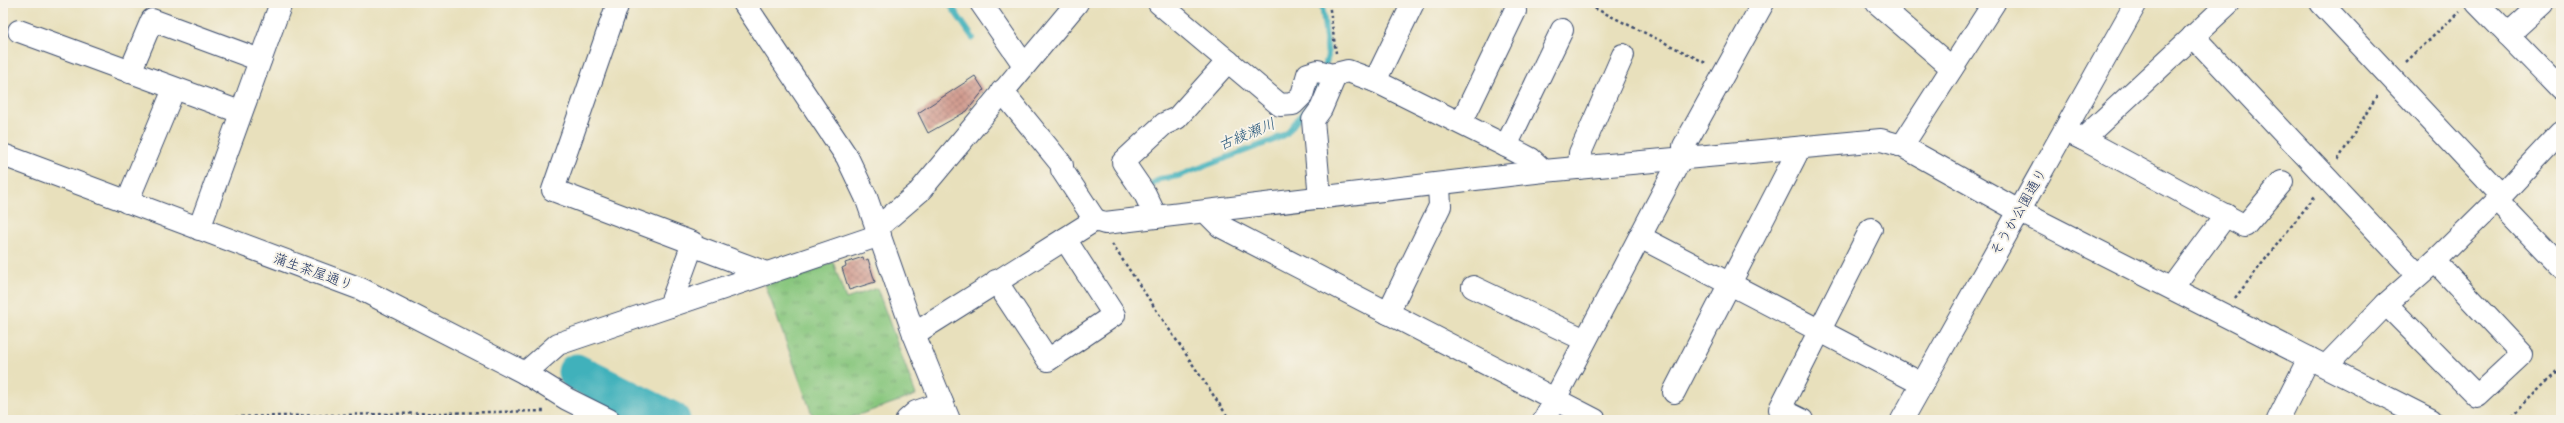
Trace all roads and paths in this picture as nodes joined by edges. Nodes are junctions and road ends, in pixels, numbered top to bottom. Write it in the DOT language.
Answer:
graph roads {
  1 [pos="281,3"];
  2 [pos="618,3"];
  3 [pos="744,3"];
  4 [pos="982,3"];
  5 [pos="1078,3"];
  6 [pos="1159,3"];
  7 [pos="1329,3"];
  8 [pos="1413,3"];
  9 [pos="1584,3"];
  10 [pos="1763,3"];
  11 [pos="1877,3"];
  12 [pos="1994,3"];
  13 [pos="2136,3"];
  14 [pos="2229,3"];
  15 [pos="2320,3"];
  16 [pos="2543,3"];
  17 [pos="2469,6"];
  18 [pos="1515,11"];
  19 [pos="1562,30"];
  20 [pos="19,31"];
  21 [pos="2508,35"];
  22 [pos="2194,36"];
  23 [pos="1623,55"];
  24 [pos="260,60"];
  25 [pos="1228,61"];
  26 [pos="1024,65"];
  27 [pos="1952,68"];
  28 [pos="130,72"];
  29 [pos="1725,72"];
  30 [pos="1331,73"];
  31 [pos="2390,78"];
  32 [pos="1374,81"];
  33 [pos="174,89"];
  34 [pos="2561,89"];
  35 [pos="1002,91"];
  36 [pos="240,112"];
  37 [pos="1461,123"];
  38 [pos="2561,132"];
  39 [pos="2074,135"];
  40 [pos="1506,146"];
  41 [pos="1902,146"];
  42 [pos="1794,149"];
  43 [pos="3,155"];
  44 [pos="1683,158"];
  45 [pos="1579,168"];
  46 [pos="1544,171"];
  47 [pos="2328,178"];
  48 [pos="2282,182"];
  49 [pos="1439,185"];
  50 [pos="1320,198"];
  51 [pos="2499,198"];
  52 [pos="128,202"];
  53 [pos="2020,211"];
  54 [pos="1206,212"];
  55 [pos="2226,216"];
  56 [pos="1156,217"];
  57 [pos="1100,221"];
  58 [pos="199,229"];
  59 [pos="1871,229"];
  60 [pos="878,232"];
  61 [pos="1640,237"];
  62 [pos="1065,239"];
  63 [pos="692,245"];
  64 [pos="2434,261"];
  65 [pos="2561,267"];
  66 [pos="766,273"];
  67 [pos="2418,275"];
  68 [pos="996,281"];
  69 [pos="1730,286"];
  70 [pos="1473,287"];
  71 [pos="2173,288"];
  72 [pos="2232,302"];
  73 [pos="2386,304"];
  74 [pos="670,306"];
  75 [pos="1388,313"];
  76 [pos="1818,331"];
  77 [pos="914,334"];
  78 [pos="1585,340"];
  79 [pos="2318,362"];
  80 [pos="2561,368"];
  81 [pos="525,373"];
  82 [pos="1922,384"];
  83 [pos="1674,392"];
  84 [pos="1554,399"];
  85 [pos="549,410"];
  86 [pos="946,411"];
  87 [pos="181,420"];
  88 [pos="609,420"];
  89 [pos="907,420"];
  90 [pos="1230,420"];
  91 [pos="1544,420"];
  92 [pos="1595,420"];
  93 [pos="1802,420"];
  94 [pos="1902,420"];
  95 [pos="2278,420"];
  96 [pos="2431,420"];
  97 [pos="2507,420"];
  1 -- 24 [label="street"];
  2 -- 63 [label="street"];
  3 -- 60 [label="street"];
  4 -- 26 [label="street"];
  5 -- 26 [label="street"];
  6 -- 25 [label="street"];
  7 -- 30 [label="path"];
  8 -- 32 [label="street"];
  9 -- 29 [label="path"];
  10 -- 29 [label="street"];
  11 -- 27 [label="street"];
  12 -- 27 [label="street"];
  13 -- 39 [label="street, そうか公園通り"];
  14 -- 22 [label="street"];
  15 -- 31 [label="street"];
  16 -- 21 [label="street"];
  17 -- 21 [label="street"];
  17 -- 31 [label="path"];
  18 -- 37 [label="street"];
  19 -- 40 [label="street"];
  20 -- 28 [label="street"];
  21 -- 34 [label="street"];
  22 -- 39 [label="street"];
  22 -- 47 [label="street"];
  23 -- 45 [label="street"];
  24 -- 28 [label="street"];
  24 -- 36 [label="street"];
  25 -- 30 [label="street"];
  25 -- 56 [label="street"];
  26 -- 35 [label="street"];
  27 -- 41 [label="street"];
  28 -- 33 [label="street"];
  29 -- 44 [label="street"];
  30 -- 32 [label="street"];
  30 -- 50 [label="street"];
  31 -- 47 [label="path"];
  31 -- 51 [label="street"];
  32 -- 37 [label="street"];
  33 -- 36 [label="street"];
  33 -- 52 [label="street"];
  35 -- 57 [label="street"];
  35 -- 60 [label="street"];
  36 -- 58 [label="street"];
  37 -- 40 [label="street"];
  38 -- 51 [label="street"];
  39 -- 53 [label="street, そうか公園通り"];
  39 -- 55 [label="street"];
  40 -- 46 [label="street"];
  41 -- 42 [label="street"];
  41 -- 53 [label="street"];
  42 -- 44 [label="street"];
  42 -- 69 [label="street"];
  43 -- 52 [label="street, 蒲生茶屋通り"];
  44 -- 45 [label="street"];
  44 -- 61 [label="street"];
  45 -- 46 [label="street"];
  46 -- 49 [label="street"];
  47 -- 67 [label="street"];
  47 -- 72 [label="path"];
  48 -- 55 [label="street"];
  49 -- 50 [label="street"];
  49 -- 75 [label="street"];
  50 -- 54 [label="street"];
  51 -- 64 [label="street"];
  51 -- 65 [label="street"];
  52 -- 58 [label="street, 蒲生茶屋通り"];
  53 -- 71 [label="street"];
  53 -- 82 [label="street, そうか公園通り"];
  54 -- 56 [label="street"];
  54 -- 75 [label="street"];
  55 -- 71 [label="street"];
  56 -- 57 [label="street"];
  57 -- 62 [label="street"];
  57 -- 90 [label="path"];
  58 -- 81 [label="street, 蒲生茶屋通り"];
  59 -- 76 [label="street"];
  60 -- 66 [label="street"];
  60 -- 77 [label="street"];
  61 -- 69 [label="street"];
  61 -- 78 [label="street"];
  62 -- 68 [label="street"];
  62 -- 68 [label="street"];
  63 -- 66 [label="street"];
  63 -- 74 [label="street"];
  64 -- 67 [label="street"];
  64 -- 73 [label="street"];
  66 -- 74 [label="street"];
  67 -- 73 [label="street"];
  68 -- 77 [label="street"];
  69 -- 76 [label="street"];
  69 -- 83 [label="street"];
  70 -- 78 [label="street"];
  71 -- 79 [label="street"];
  73 -- 79 [label="street"];
  74 -- 81 [label="street"];
  75 -- 84 [label="street"];
  76 -- 82 [label="street"];
  76 -- 93 [label="street"];
  77 -- 86 [label="street"];
  78 -- 84 [label="street"];
  79 -- 95 [label="street"];
  79 -- 96 [label="street"];
  80 -- 97 [label="path"];
  81 -- 88 [label="street, 蒲生茶屋通り"];
  82 -- 94 [label="street, そうか公園通り"];
  84 -- 91 [label="street"];
  84 -- 92 [label="street"];
  85 -- 87 [label="path"];
  86 -- 89 [label="street"];
}
